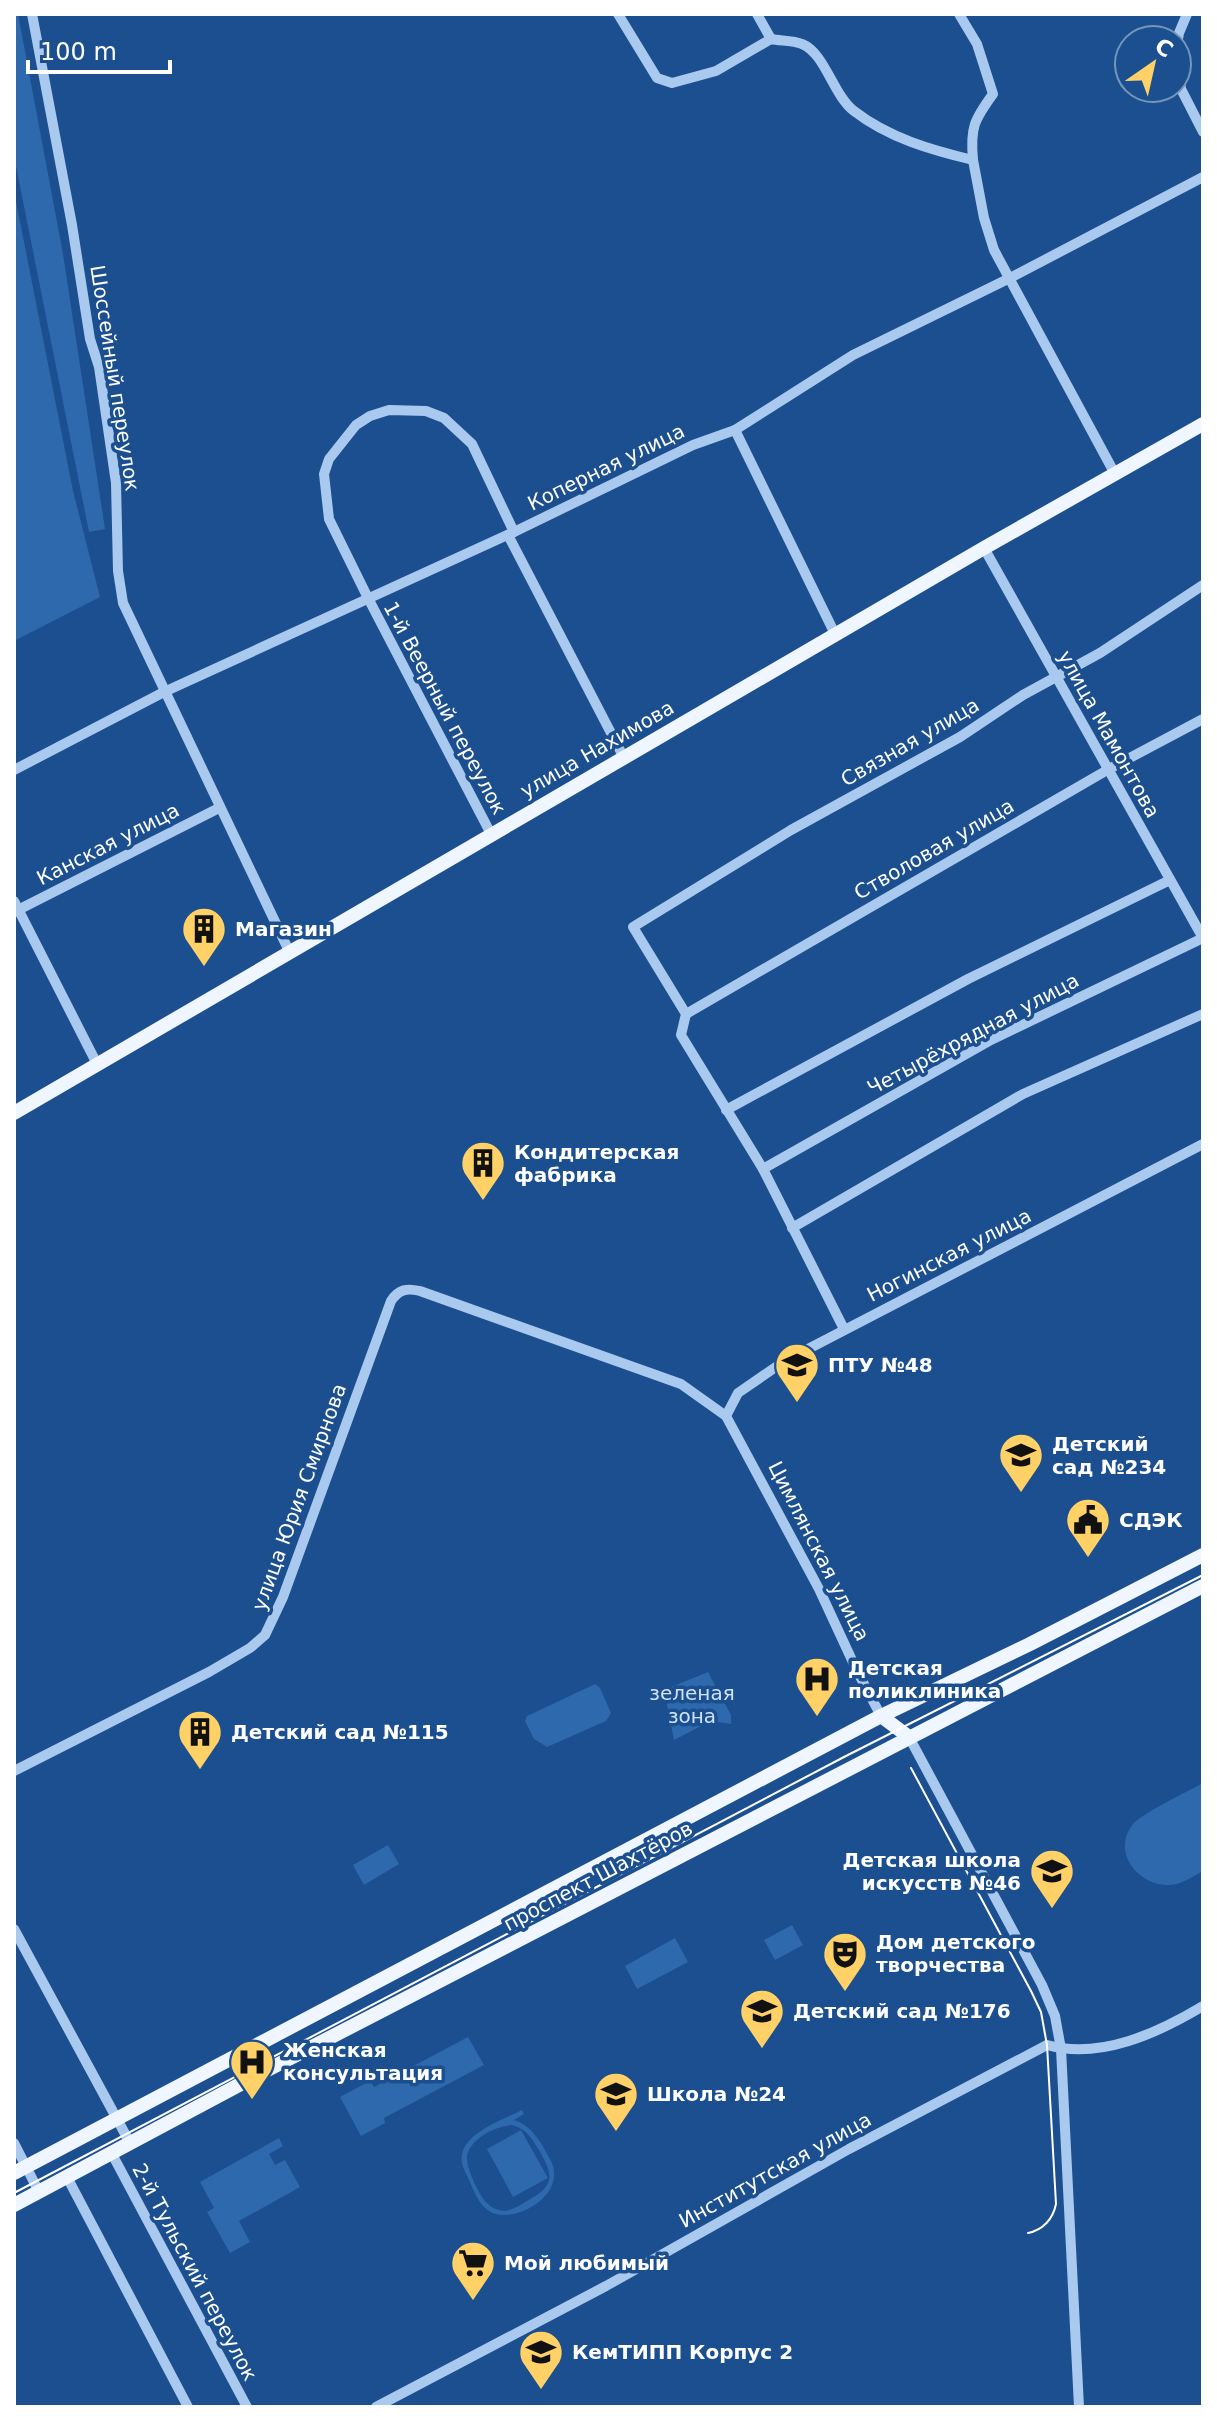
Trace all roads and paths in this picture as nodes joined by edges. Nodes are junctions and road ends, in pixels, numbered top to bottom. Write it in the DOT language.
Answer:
graph roads {
  1 [pos="32,14"];
  2 [pos="618,14"];
  3 [pos="757,14"];
  4 [pos="959,14"];
  5 [pos="771,39"];
  6 [pos="1189,104"];
  7 [pos="1203,132"];
  8 [pos="973,160"];
  9 [pos="1203,177"];
  10 [pos="1010,278"];
  11 [pos="1203,424"];
  12 [pos="735,430"];
  13 [pos="1115,474"];
  14 [pos="511,533"];
  15 [pos="984,548"];
  16 [pos="1203,585"];
  17 [pos="368,598"];
  18 [pos="835,634"];
  19 [pos="1057,677"];
  20 [pos="164,692"];
  21 [pos="1203,719"];
  22 [pos="624,758"];
  23 [pos="1109,769"];
  24 [pos="14,770"];
  25 [pos="219,808"];
  26 [pos="491,834"];
  27 [pos="1170,880"];
  28 [pos="16,907"];
  29 [pos="1203,938"];
  30 [pos="290,953"];
  31 [pos="686,1014"];
  32 [pos="1203,1014"];
  33 [pos="97,1064"];
  34 [pos="726,1110"];
  35 [pos="14,1113"];
  36 [pos="1203,1144"];
  37 [pos="763,1169"];
  38 [pos="792,1228"];
  39 [pos="406,1289"];
  40 [pos="844,1329"];
  41 [pos="726,1416"];
  42 [pos="1203,1555"];
  43 [pos="1203,1586"];
  44 [pos="881,1716"];
  45 [pos="909,1737"];
  46 [pos="14,1771"];
  47 [pos="14,1929"];
  48 [pos="1203,2006"];
  49 [pos="1061,2049"];
  50 [pos="117,2118"];
  51 [pos="14,2143"];
  52 [pos="130,2143"];
  53 [pos="112,2154"];
  54 [pos="20,2170"];
  55 [pos="67,2177"];
  56 [pos="39,2192"];
  57 [pos="14,2205"];
  58 [pos="188,2407"];
  59 [pos="247,2407"];
  60 [pos="376,2407"];
  61 [pos="1079,2407"];
  1 -- 20 [label="street, Шоссейный переулок"];
  2 -- 5 [label="street"];
  3 -- 5 [label="street"];
  4 -- 8 [label="street"];
  5 -- 8 [label="street"];
  6 -- 7 [label="street"];
  8 -- 10 [label="street"];
  9 -- 10 [label="street, Коперная улица"];
  10 -- 12 [label="street, Коперная улица"];
  10 -- 13 [label="street"];
  11 -- 13 [label="main road, улица Нахимова"];
  12 -- 14 [label="street, Коперная улица"];
  12 -- 18 [label="street"];
  13 -- 15 [label="main road, улица Нахимова"];
  14 -- 17 [label="street, Коперная улица"];
  14 -- 17 [label="street"];
  14 -- 22 [label="street"];
  15 -- 18 [label="main road, улица Нахимова"];
  15 -- 19 [label="street, улица Мамонтова"];
  16 -- 19 [label="street, Связная улица"];
  17 -- 20 [label="street, Коперная улица"];
  17 -- 26 [label="street, 1-й Веерный переулок"];
  18 -- 22 [label="main road, улица Нахимова"];
  19 -- 23 [label="street, улица Мамонтова"];
  19 -- 31 [label="street, Связная улица"];
  20 -- 24 [label="street, Коперная улица"];
  20 -- 25 [label="street, Шоссейный переулок"];
  21 -- 23 [label="street, Стволовая улица"];
  22 -- 26 [label="main road, улица Нахимова"];
  23 -- 27 [label="street, улица Мамонтова"];
  23 -- 31 [label="street, Стволовая улица"];
  25 -- 28 [label="street, Канская улица"];
  25 -- 30 [label="street, Шоссейный переулок"];
  26 -- 30 [label="main road, улица Нахимова"];
  27 -- 29 [label="street, улица Мамонтова"];
  27 -- 34 [label="street"];
  28 -- 33 [label="street"];
  29 -- 37 [label="street, Четырёхрядная улица"];
  30 -- 33 [label="main road, улица Нахимова"];
  31 -- 34 [label="street"];
  32 -- 38 [label="street"];
  33 -- 35 [label="main road, улица Нахимова"];
  34 -- 37 [label="street"];
  36 -- 40 [label="street, Ногинская улица"];
  37 -- 38 [label="street"];
  38 -- 40 [label="street"];
  39 -- 41 [label="street, Цимлянская улица"];
  39 -- 46 [label="street, улица Юрия Смирнова"];
  40 -- 41 [label="street, Ногинская улица"];
  41 -- 44 [label="street, Цимлянская улица"];
  42 -- 44 [label="main road, проспект Шахтёров"];
  43 -- 45 [label="main road, проспект Шахтёров"];
  44 -- 45 [label="main road, Цимлянская улица"];
  44 -- 50 [label="main road, проспект Шахтёров"];
  45 -- 49 [label="street, Цимлянская улица"];
  45 -- 52 [label="main road, проспект Шахтёров"];
  47 -- 50 [label="street, 2-й Тульский переулок"];
  48 -- 49 [label="street, Институтская улица"];
  49 -- 60 [label="street, Институтская улица"];
  49 -- 61 [label="street, Цимлянская улица"];
  50 -- 52 [label="street, 2-й Тульский переулок"];
  50 -- 54 [label="main road, проспект Шахтёров"];
  51 -- 54 [label="street"];
  52 -- 53 [label="main road, проспект Шахтёров"];
  53 -- 55 [label="main road, проспект Шахтёров"];
  53 -- 59 [label="street, 2-й Тульский переулок"];
  54 -- 56 [label="street"];
  55 -- 56 [label="main road, проспект Шахтёров"];
  55 -- 58 [label="street"];
  56 -- 57 [label="main road, проспект Шахтёров"];
}
